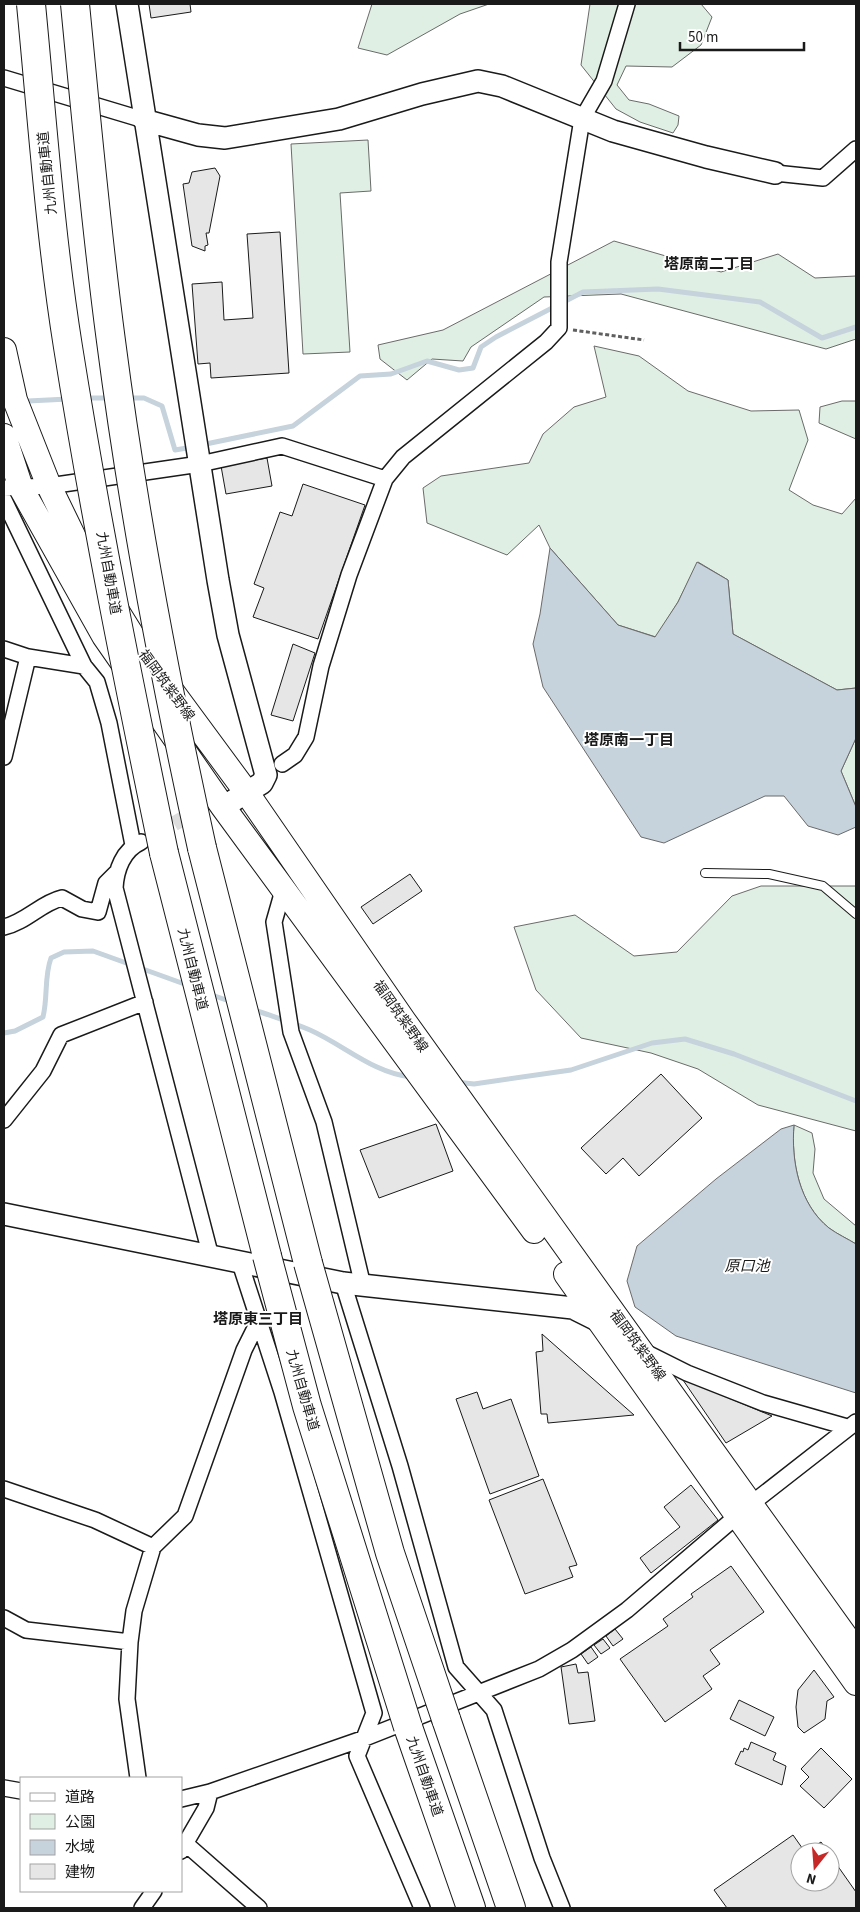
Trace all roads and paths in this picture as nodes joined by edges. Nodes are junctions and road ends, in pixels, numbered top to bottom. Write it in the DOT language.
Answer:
graph roads {
  1 [pos="31,4"];
  2 [pos="75,4"];
  3 [pos="127,4"];
  4 [pos="627,4"];
  5 [pos="4,78"];
  6 [pos="582,119"];
  7 [pos="144,120"];
  8 [pos="856,149"];
  9 [pos="775,173"];
  10 [pos="559,328"];
  11 [pos="644,340"];
  12 [pos="4,350"];
  13 [pos="4,436"];
  14 [pos="200,464"];
  15 [pos="385,479"];
  16 [pos="50,486"];
  17 [pos="10,492"];
  18 [pos="4,649"];
  19 [pos="28,657"];
  20 [pos="84,666"];
  21 [pos="4,757"];
  22 [pos="282,764"];
  23 [pos="247,793"];
  24 [pos="223,807"];
  25 [pos="146,847"];
  26 [pos="705,873"];
  27 [pos="116,874"];
  28 [pos="284,887"];
  29 [pos="856,914"];
  30 [pos="4,927"];
  31 [pos="145,1002"];
  32 [pos="4,1120"];
  33 [pos="4,1214"];
  34 [pos="211,1257"];
  35 [pos="240,1263"];
  36 [pos="353,1285"];
  37 [pos="259,1320"];
  38 [pos="599,1320"];
  39 [pos="642,1351"];
  40 [pos="852,1425"];
  41 [pos="4,1489"];
  42 [pos="744,1510"];
  43 [pos="153,1547"];
  44 [pos="4,1618"];
  45 [pos="130,1642"];
  46 [pos="856,1651"];
  47 [pos="856,1683"];
  48 [pos="480,1693"];
  49 [pos="365,1738"];
  50 [pos="138,1777"];
  51 [pos="4,1788"];
  52 [pos="20,1791"];
  53 [pos="210,1792"];
  54 [pos="182,1799"];
  55 [pos="184,1848"];
  56 [pos="153,1892"];
  57 [pos="142,1908"];
  58 [pos="259,1908"];
  59 [pos="422,1908"];
  60 [pos="471,1908"];
  61 [pos="511,1908"];
  62 [pos="562,1908"];
  1 -- 25 [label="highway, 九州自動車道, bridge"];
  2 -- 61 [label="highway, bridge"];
  3 -- 7 [label="street"];
  4 -- 6 [label="street"];
  5 -- 7 [label="street"];
  6 -- 7 [label="street"];
  6 -- 9 [label="street"];
  6 -- 10 [label="street"];
  7 -- 14 [label="street"];
  8 -- 9 [label="street"];
  10 -- 11 [label="path"];
  10 -- 15 [label="street"];
  12 -- 16 [label="main road, 福岡筑紫野線"];
  13 -- 17 [label="main road, 福岡筑紫野線"];
  14 -- 15 [label="street"];
  14 -- 16 [label="street"];
  14 -- 23 [label="street"];
  15 -- 22 [label="street"];
  16 -- 17 [label="street"];
  16 -- 23 [label="main road, 福岡筑紫野線"];
  17 -- 20 [label="street"];
  17 -- 24 [label="main road, 福岡筑紫野線"];
  18 -- 19 [label="street"];
  19 -- 20 [label="street"];
  19 -- 21 [label="street"];
  20 -- 25 [label="street"];
  23 -- 24 [label="street"];
  23 -- 39 [label="main road, 福岡筑紫野線"];
  24 -- 28 [label="main road, 福岡筑紫野線"];
  25 -- 27 [label="street"];
  25 -- 60 [label="highway, 九州自動車道, bridge"];
  26 -- 29 [label="lane"];
  27 -- 30 [label="street"];
  27 -- 31 [label="street"];
  28 -- 36 [label="street"];
  28 -- 38 [label="main road, 福岡筑紫野線"];
  31 -- 32 [label="street"];
  31 -- 34 [label="street"];
  33 -- 34 [label="street"];
  34 -- 35 [label="street"];
  35 -- 36 [label="street"];
  35 -- 37 [label="street"];
  36 -- 38 [label="street"];
  36 -- 48 [label="street"];
  37 -- 43 [label="street"];
  37 -- 49 [label="street"];
  38 -- 39 [label="street"];
  38 -- 42 [label="main road, 福岡筑紫野線"];
  39 -- 40 [label="street"];
  39 -- 42 [label="main road, 福岡筑紫野線"];
  40 -- 42 [label="street"];
  41 -- 43 [label="street"];
  42 -- 46 [label="main road, 福岡筑紫野線"];
  42 -- 47 [label="main road, 福岡筑紫野線"];
  42 -- 48 [label="street"];
  43 -- 45 [label="street"];
  44 -- 45 [label="street"];
  45 -- 50 [label="street"];
  48 -- 49 [label="street"];
  48 -- 62 [label="street"];
  49 -- 53 [label="street"];
  49 -- 59 [label="street"];
  51 -- 52 [label="street"];
  53 -- 54 [label="street"];
  53 -- 55 [label="street"];
  55 -- 58 [label="street"];
  56 -- 57 [label="street"];
}
